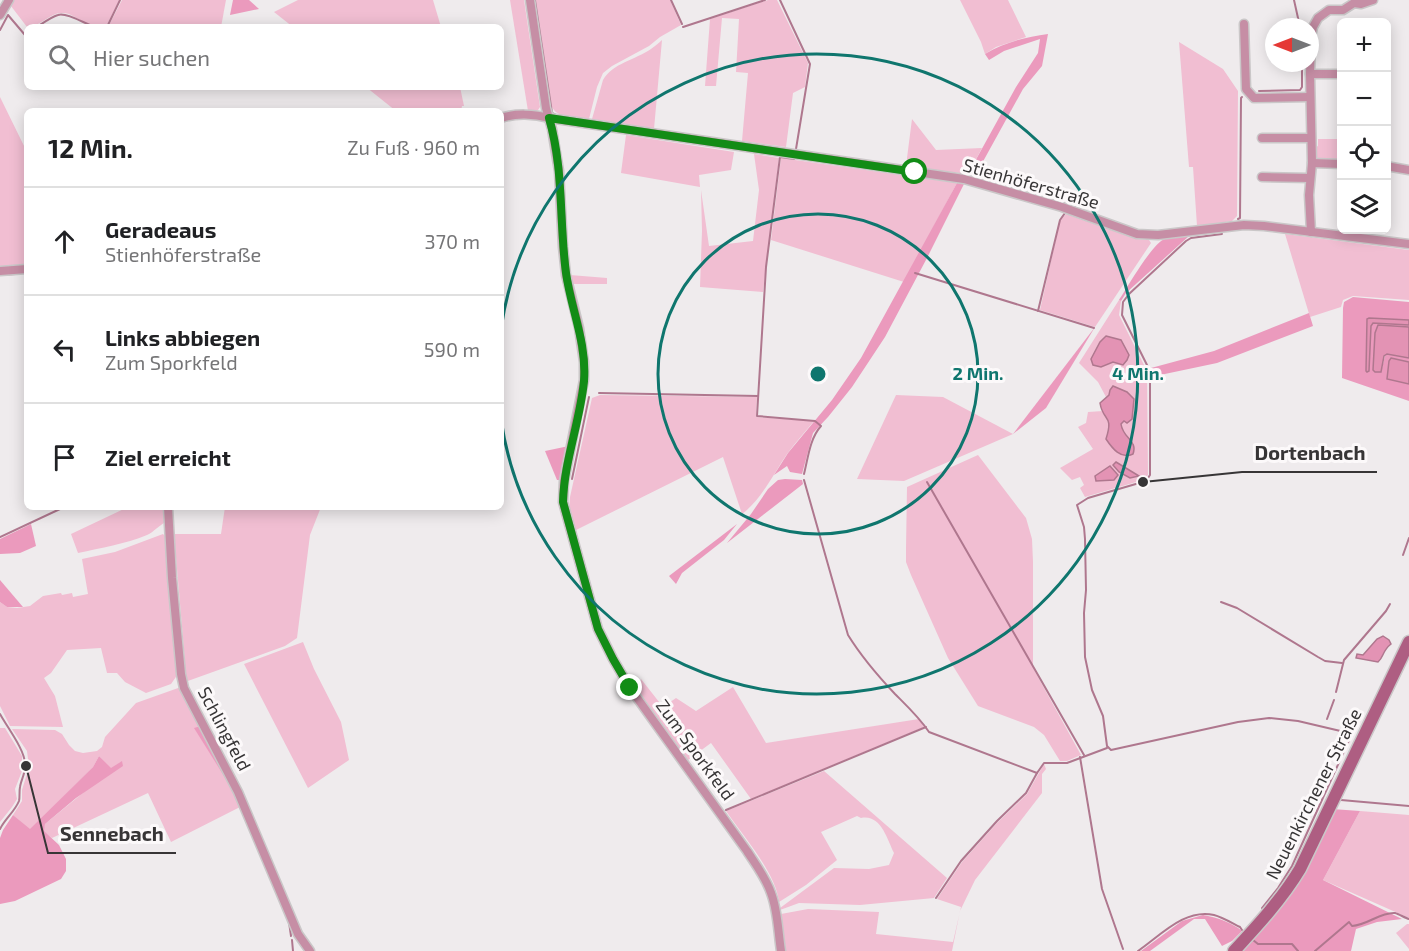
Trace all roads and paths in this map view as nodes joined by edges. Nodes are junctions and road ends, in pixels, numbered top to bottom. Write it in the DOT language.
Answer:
graph roads {
  1 [pos="9,0"];
  2 [pos="530,0"];
  3 [pos="1373,0"];
  4 [pos="0,15"];
  5 [pos="1244,24"];
  6 [pos="1310,74"];
  7 [pos="1337,74"];
  8 [pos="1310,97"];
  9 [pos="504,117"];
  10 [pos="549,118"];
  11 [pos="1262,138"];
  12 [pos="1311,138"];
  13 [pos="1312,163"];
  14 [pos="1337,164"];
  15 [pos="1391,167"];
  16 [pos="1409,170"];
  17 [pos="1262,177"];
  18 [pos="1310,178"];
  19 [pos="1311,232"];
  20 [pos="1409,244"];
  21 [pos="24,269"];
  22 [pos="0,271"];
  23 [pos="168,510"];
  24 [pos="1409,642"];
  25 [pos="310,951"];
  26 [pos="781,951"];
  27 [pos="1234,951"];
  1 -- 4 [label="street"];
  2 -- 10 [label="street, Zum Sporkfeld"];
  3 -- 6 [label="street"];
  5 -- 8 [label="street"];
  6 -- 7 [label="street"];
  6 -- 8 [label="street"];
  8 -- 12 [label="street"];
  9 -- 10 [label="street, Stienhöferstraße"];
  10 -- 19 [label="street, Stienhöferstraße"];
  10 -- 26 [label="street, Zum Sporkfeld"];
  11 -- 12 [label="street"];
  12 -- 13 [label="street"];
  13 -- 14 [label="street"];
  13 -- 18 [label="street"];
  15 -- 16 [label="street"];
  17 -- 18 [label="street"];
  18 -- 19 [label="street"];
  19 -- 20 [label="street, Stienhöferstraße"];
  21 -- 22 [label="street"];
  23 -- 25 [label="street, Schlingfeld"];
  24 -- 27 [label="street, Neuenkirchener Straße"];
}
